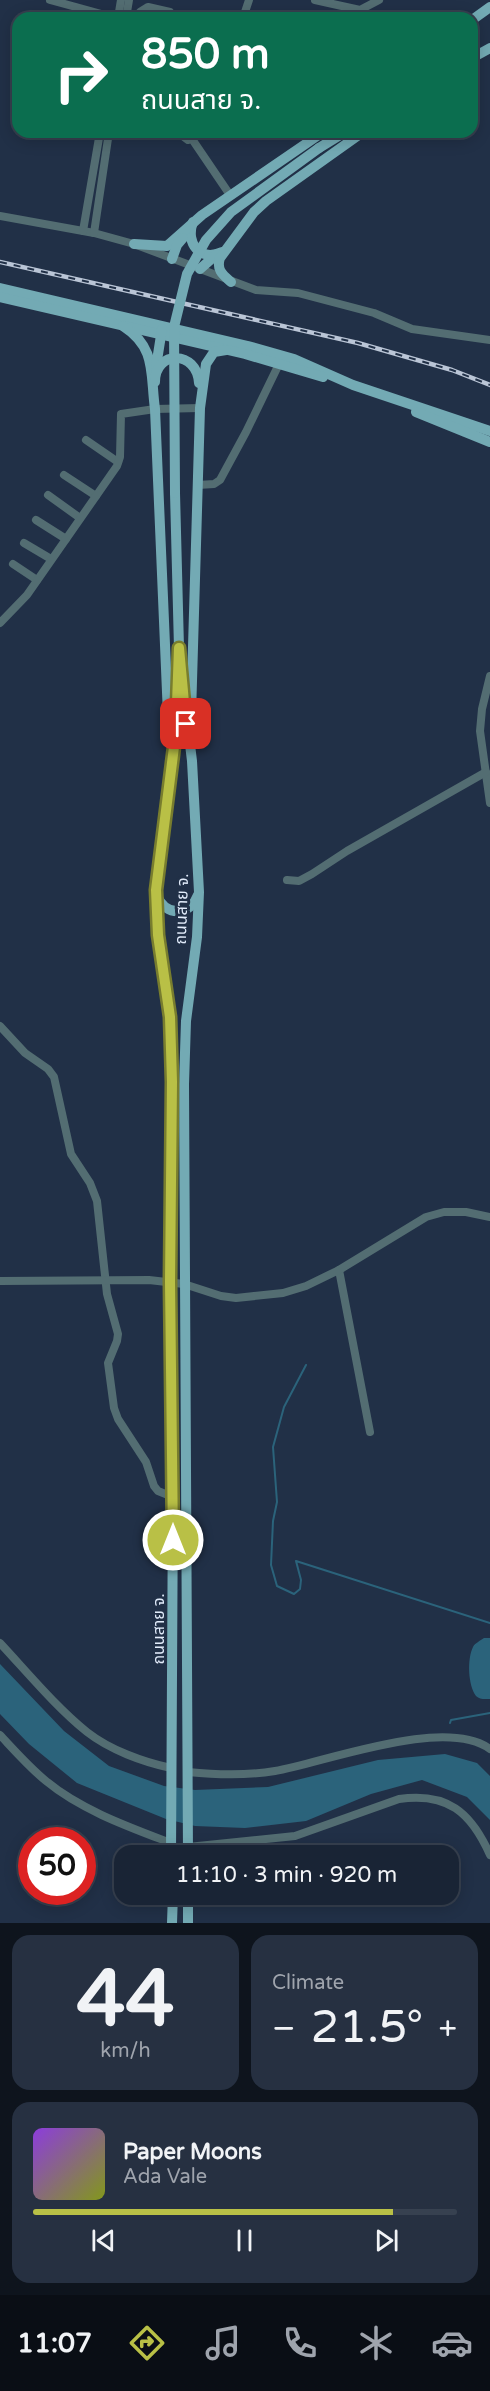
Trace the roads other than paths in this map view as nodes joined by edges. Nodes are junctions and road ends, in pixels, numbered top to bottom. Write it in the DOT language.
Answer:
graph roads {
  1 [pos="50,0"];
  2 [pos="315,0"];
  3 [pos="379,0"];
  4 [pos="70,3"];
  5 [pos="98,12"];
  6 [pos="140,12"];
  7 [pos="171,12"];
  8 [pos="99,138"];
  9 [pos="108,138"];
  10 [pos="194,138"];
  11 [pos="314,138"];
  12 [pos="332,138"];
  13 [pos="335,138"];
  14 [pos="355,138"];
  15 [pos="319,148"];
  16 [pos="230,195"];
  17 [pos="0,216"];
  18 [pos="192,227"];
  19 [pos="83,231"];
  20 [pos="94,233"];
  21 [pos="134,244"];
  22 [pos="220,253"];
  23 [pos="172,259"];
  24 [pos="200,269"];
  25 [pos="231,282"];
  26 [pos="0,288"];
  27 [pos="0,297"];
  28 [pos="123,326"];
  29 [pos="162,330"];
  30 [pos="190,337"];
  31 [pos="490,340"];
  32 [pos="226,350"];
  33 [pos="279,364"];
  34 [pos="197,370"];
  35 [pos="155,376"];
  36 [pos="341,381"];
  37 [pos="392,399"];
  38 [pos="200,408"];
  39 [pos="154,409"];
  40 [pos="490,431"];
  41 [pos="86,440"];
  42 [pos="490,442"];
  43 [pos="118,462"];
  44 [pos="64,475"];
  45 [pos="198,485"];
  46 [pos="48,495"];
  47 [pos="96,496"];
  48 [pos="80,518"];
  49 [pos="36,520"];
  50 [pos="66,538"];
  51 [pos="24,543"];
  52 [pos="51,559"];
  53 [pos="13,564"];
  54 [pos="37,580"];
  55 [pos="0,623"];
  56 [pos="179,648"];
  57 [pos="490,676"];
  58 [pos="192,761"];
  59 [pos="171,763"];
  60 [pos="486,772"];
  61 [pos="490,803"];
  62 [pos="287,880"];
  63 [pos="156,890"];
  64 [pos="199,892"];
  65 [pos="0,1026"];
  66 [pos="490,1217"];
  67 [pos="339,1270"];
  68 [pos="0,1281"];
  69 [pos="106,1281"];
  70 [pos="170,1282"];
  71 [pos="184,1284"];
  72 [pos="370,1432"];
  73 [pos="173,1497"];
  74 [pos="0,1643"];
  75 [pos="0,1735"];
  76 [pos="490,1749"];
  77 [pos="172,1773"];
  78 [pos="188,1776"];
  79 [pos="171,1839"];
  80 [pos="171,1845"];
  81 [pos="188,1845"];
  82 [pos="207,1845"];
  83 [pos="490,1855"];
  84 [pos="172,1905"];
  85 [pos="188,1905"];
  86 [pos="172,1923"];
  87 [pos="188,1923"];
  1 -- 4 [label="street"];
  2 -- 3 [label="street"];
  4 -- 5 [label="street"];
  6 -- 7 [label="street"];
  8 -- 19 [label="street"];
  9 -- 20 [label="street"];
  10 -- 16 [label="street"];
  11 -- 16 [label="main road"];
  12 -- 15 [label="main road"];
  13 -- 15 [label="main road"];
  14 -- 22 [label="main road"];
  15 -- 56 [label="main road, ถนนสาย จ., bridge"];
  16 -- 18 [label="main road"];
  17 -- 19 [label="street"];
  18 -- 21 [label="main road"];
  18 -- 22 [label="main road"];
  18 -- 23 [label="main road"];
  19 -- 20 [label="street"];
  20 -- 21 [label="street"];
  21 -- 23 [label="street"];
  22 -- 24 [label="main road"];
  22 -- 25 [label="main road"];
  23 -- 24 [label="street"];
  24 -- 25 [label="street"];
  25 -- 31 [label="street"];
  26 -- 29 [label="main road"];
  27 -- 28 [label="main road"];
  28 -- 29 [label="main road"];
  28 -- 39 [label="main road"];
  29 -- 30 [label="main road"];
  29 -- 35 [label="main road"];
  30 -- 32 [label="main road"];
  30 -- 34 [label="main road"];
  30 -- 36 [label="main road"];
  32 -- 33 [label="main road"];
  32 -- 38 [label="main road"];
  33 -- 36 [label="main road"];
  33 -- 45 [label="street"];
  34 -- 35 [label="main road"];
  34 -- 38 [label="main road"];
  35 -- 39 [label="main road"];
  36 -- 37 [label="main road"];
  37 -- 40 [label="main road"];
  37 -- 42 [label="main road"];
  38 -- 39 [label="street"];
  38 -- 45 [label="main road"];
  39 -- 43 [label="street"];
  39 -- 59 [label="main road"];
  41 -- 43 [label="street"];
  43 -- 47 [label="street"];
  44 -- 47 [label="street"];
  45 -- 58 [label="main road"];
  46 -- 48 [label="street"];
  47 -- 48 [label="street"];
  48 -- 50 [label="street"];
  49 -- 50 [label="street"];
  50 -- 52 [label="street"];
  51 -- 52 [label="street"];
  52 -- 54 [label="street"];
  53 -- 54 [label="street"];
  54 -- 55 [label="street"];
  56 -- 58 [label="main road, ถนนสาย จ."];
  56 -- 59 [label="main road, ถนนสาย จ."];
  57 -- 60 [label="street"];
  58 -- 64 [label="main road, ถนนสาย จ."];
  59 -- 63 [label="main road, ถนนสาย จ."];
  60 -- 61 [label="street"];
  60 -- 62 [label="street"];
  63 -- 64 [label="main road"];
  63 -- 70 [label="main road, ถนนสาย จ."];
  64 -- 71 [label="main road, ถนนสาย จ."];
  65 -- 69 [label="street"];
  66 -- 67 [label="street"];
  67 -- 71 [label="street"];
  67 -- 72 [label="street"];
  68 -- 69 [label="street"];
  69 -- 70 [label="street"];
  69 -- 73 [label="street"];
  70 -- 71 [label="street"];
  70 -- 73 [label="main road, ถนนสาย จ."];
  71 -- 78 [label="main road, ถนนสาย จ."];
  73 -- 77 [label="main road, ถนนสาย จ."];
  74 -- 77 [label="street"];
  75 -- 79 [label="street"];
  76 -- 78 [label="street"];
  77 -- 79 [label="main road, ถนนสาย จ."];
  78 -- 81 [label="main road, ถนนสาย จ."];
  79 -- 80 [label="main road, ถนนสาย จ."];
  82 -- 83 [label="street"];
  84 -- 86 [label="main road"];
  85 -- 87 [label="main road"];
}
